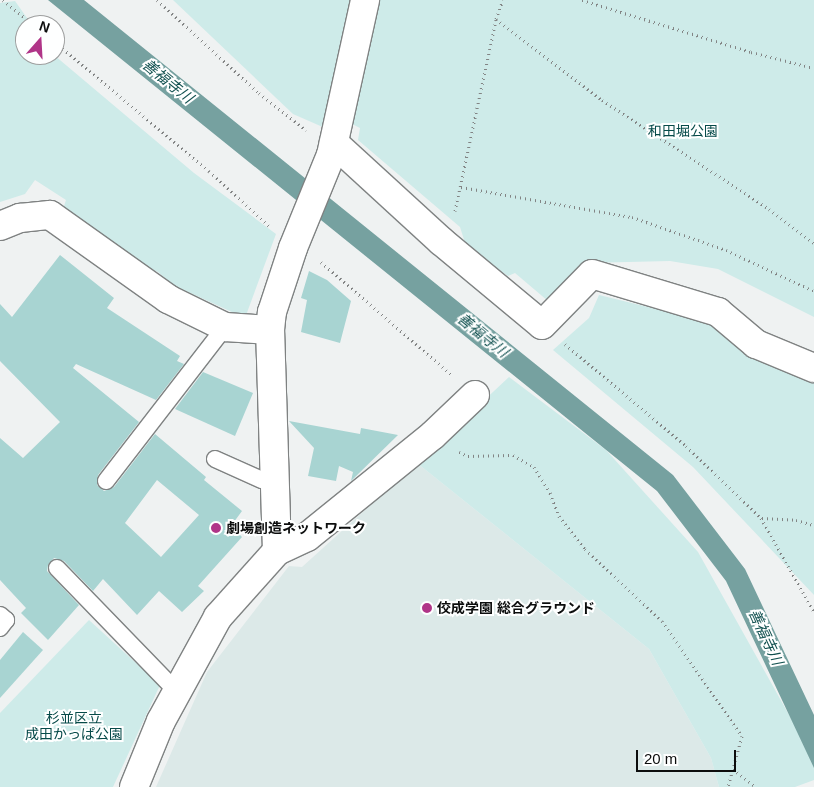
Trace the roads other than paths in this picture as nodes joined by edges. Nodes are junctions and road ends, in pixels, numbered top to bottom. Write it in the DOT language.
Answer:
graph roads {
  1 [pos="366,0"];
  2 [pos="332,149"];
  3 [pos="0,226"];
  4 [pos="225,327"];
  5 [pos="270,330"];
  6 [pos="814,368"];
  7 [pos="475,395"];
  8 [pos="216,459"];
  9 [pos="106,481"];
  10 [pos="274,482"];
  11 [pos="277,551"];
  12 [pos="57,568"];
  13 [pos="0,615"];
  14 [pos="0,628"];
  15 [pos="176,691"];
  16 [pos="134,787"];
  1 -- 2 [label="street"];
  2 -- 5 [label="street"];
  2 -- 6 [label="street"];
  3 -- 4 [label="street"];
  4 -- 5 [label="street"];
  4 -- 9 [label="lane"];
  5 -- 10 [label="street"];
  7 -- 11 [label="street"];
  8 -- 10 [label="lane"];
  10 -- 11 [label="street"];
  11 -- 15 [label="street"];
  12 -- 15 [label="lane"];
  13 -- 14 [label="lane"];
  15 -- 16 [label="street"];
}
